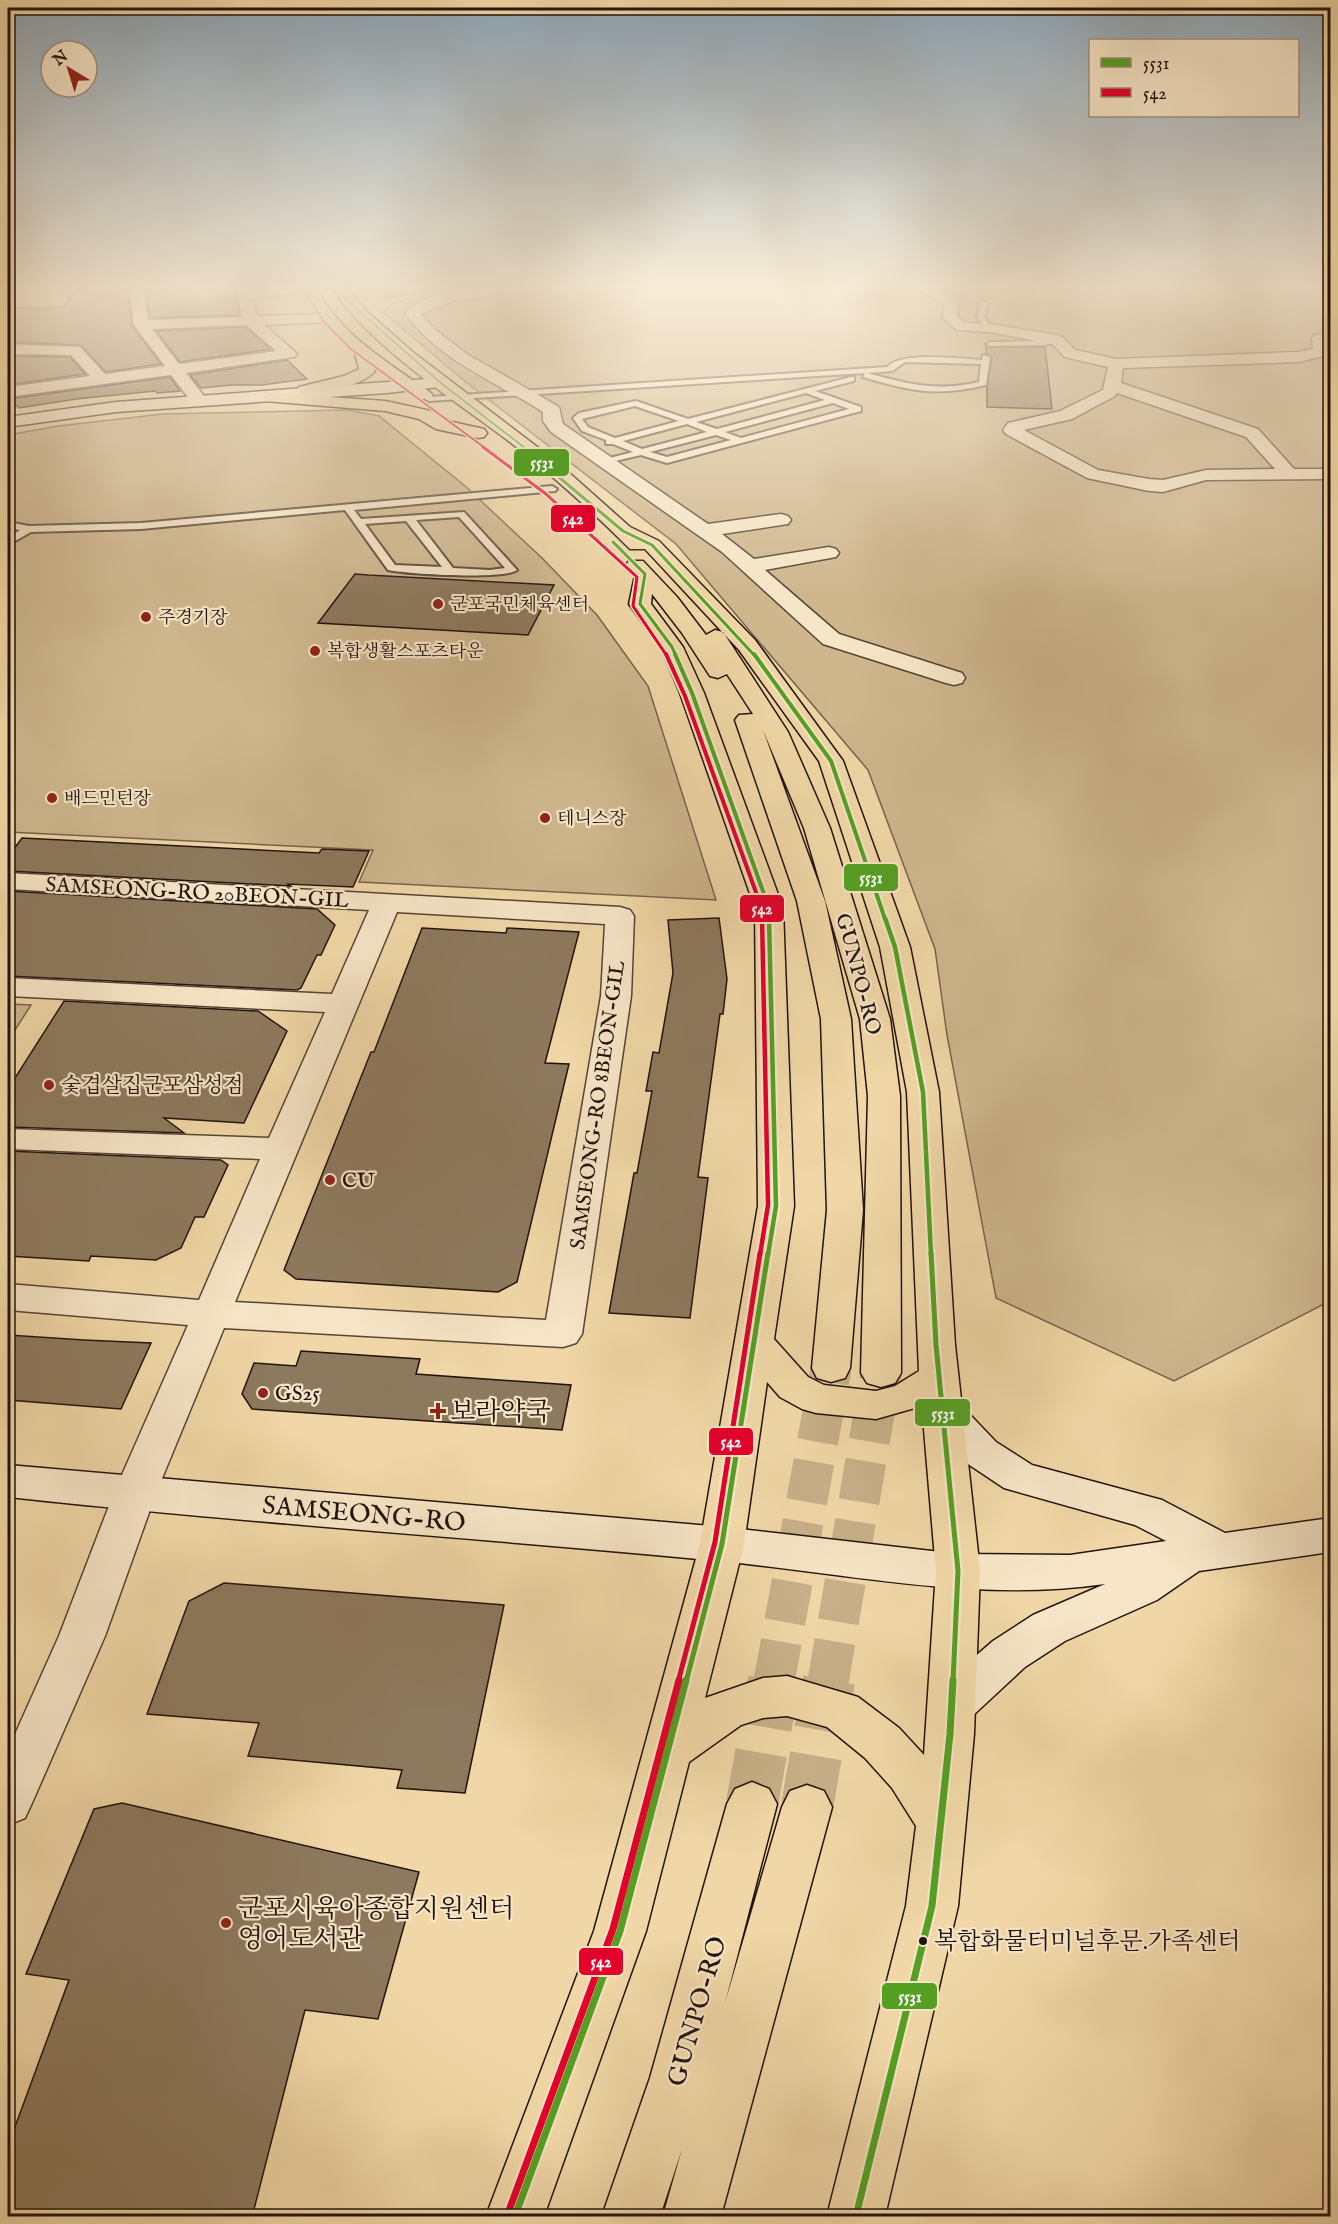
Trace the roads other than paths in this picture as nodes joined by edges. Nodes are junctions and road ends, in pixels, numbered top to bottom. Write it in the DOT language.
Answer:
graph roads {
  1 [pos="31,389"];
  2 [pos="191,389"];
  3 [pos="314,389"];
  4 [pos="394,389"];
  5 [pos="415,389"];
  6 [pos="449,389"];
  7 [pos="515,389"];
  8 [pos="599,389"];
  9 [pos="816,389"];
  10 [pos="914,389"];
  11 [pos="960,389"];
  12 [pos="1111,389"];
  13 [pos="1121,389"];
  14 [pos="808,391"];
  15 [pos="8,392"];
  16 [pos="523,394"];
  17 [pos="460,397"];
  18 [pos="271,398"];
  19 [pos="856,398"];
  20 [pos="429,399"];
  21 [pos="199,400"];
  22 [pos="836,401"];
  23 [pos="687,421"];
  24 [pos="8,422"];
  25 [pos="713,432"];
  26 [pos="483,437"];
  27 [pos="740,440"];
  28 [pos="613,441"];
  29 [pos="585,449"];
  30 [pos="639,452"];
  31 [pos="605,462"];
  32 [pos="551,469"];
  33 [pos="1289,474"];
  34 [pos="1330,474"];
  35 [pos="552,489"];
  36 [pos="348,508"];
  37 [pos="410,518"];
  38 [pos="781,519"];
  39 [pos="359,522"];
  40 [pos="8,525"];
  41 [pos="29,529"];
  42 [pos="705,530"];
  43 [pos="623,531"];
  44 [pos="8,542"];
  45 [pos="750,545"];
  46 [pos="729,548"];
  47 [pos="829,553"];
  48 [pos="750,566"];
  49 [pos="450,571"];
  50 [pos="645,574"];
  51 [pos="954,678"];
  52 [pos="8,881"];
  53 [pos="386,904"];
  54 [pos="8,987"];
  55 [pos="344,1004"];
  56 [pos="8,1138"];
  57 [pos="281,1149"];
  58 [pos="8,1297"];
  59 [pos="212,1314"];
  60 [pos="754,1342"];
  61 [pos="831,1368"];
  62 [pos="881,1373"];
  63 [pos="940,1393"];
  64 [pos="8,1481"];
  65 [pos="135,1493"];
  66 [pos="1330,1535"];
  67 [pos="722,1544"];
  68 [pos="1205,1553"];
  69 [pos="958,1571"];
  70 [pos="951,1706"];
  71 [pos="668,1750"];
  72 [pos="8,1803"];
  73 [pos="752,1804"];
  74 [pos="807,1807"];
  75 [pos="940,1823"];
  76 [pos="515,2217"];
  77 [pos="631,2217"];
  78 [pos="692,2217"];
  79 [pos="856,2217"];
  1 -- 15 [label="street"];
  2 -- 21 [label="street"];
  3 -- 18 [label="main road"];
  4 -- 18 [label="street"];
  5 -- 20 [label="main road, GUNPO-RO"];
  6 -- 17 [label="main road, GUNPO-RO"];
  7 -- 16 [label="street"];
  8 -- 16 [label="lane"];
  9 -- 14 [label="lane"];
  10 -- 11 [label="lane"];
  12 -- 33 [label="street"];
  13 -- 33 [label="street"];
  14 -- 22 [label="lane"];
  14 -- 23 [label="lane"];
  16 -- 17 [label="lane"];
  16 -- 29 [label="street"];
  17 -- 20 [label="lane"];
  17 -- 32 [label="main road, GUNPO-RO"];
  18 -- 21 [label="street"];
  18 -- 26 [label="main road"];
  19 -- 22 [label="lane"];
  20 -- 26 [label="main road, GUNPO-RO"];
  21 -- 24 [label="street"];
  22 -- 25 [label="lane"];
  22 -- 27 [label="lane"];
  23 -- 25 [label="lane"];
  23 -- 28 [label="lane"];
  23 -- 28 [label="lane"];
  25 -- 27 [label="lane"];
  25 -- 30 [label="lane"];
  26 -- 32 [label="main road"];
  26 -- 35 [label="main road, GUNPO-RO"];
  27 -- 30 [label="lane"];
  28 -- 29 [label="lane"];
  28 -- 30 [label="lane"];
  29 -- 31 [label="street"];
  30 -- 31 [label="lane"];
  31 -- 42 [label="street"];
  32 -- 43 [label="main road, GUNPO-RO"];
  33 -- 34 [label="street"];
  35 -- 36 [label="lane"];
  35 -- 50 [label="main road, GUNPO-RO"];
  36 -- 39 [label="lane"];
  36 -- 41 [label="lane"];
  37 -- 39 [label="lane"];
  37 -- 49 [label="lane"];
  37 -- 49 [label="lane"];
  38 -- 42 [label="street"];
  39 -- 49 [label="lane"];
  40 -- 41 [label="lane"];
  41 -- 44 [label="lane"];
  42 -- 46 [label="street"];
  43 -- 62 [label="main road, GUNPO-RO"];
  43 -- 63 [label="main road, GUNPO-RO"];
  45 -- 46 [label="street"];
  46 -- 48 [label="street"];
  47 -- 48 [label="street"];
  48 -- 51 [label="street"];
  50 -- 60 [label="main road"];
  50 -- 61 [label="main road, GUNPO-RO"];
  52 -- 53 [label="street, SAMSEONG-RO 20BEON-GIL"];
  53 -- 55 [label="street"];
  53 -- 59 [label="street, SAMSEONG-RO 8BEON-GIL"];
  54 -- 55 [label="street"];
  55 -- 57 [label="street"];
  56 -- 57 [label="street"];
  57 -- 59 [label="street"];
  58 -- 59 [label="street"];
  59 -- 65 [label="street"];
  60 -- 63 [label="main road"];
  60 -- 67 [label="main road"];
  63 -- 68 [label="street"];
  63 -- 69 [label="main road, GUNPO-RO"];
  64 -- 65 [label="street, SAMSEONG-RO"];
  65 -- 67 [label="street, SAMSEONG-RO"];
  65 -- 72 [label="street"];
  66 -- 68 [label="street, SAMSEONG-RO"];
  67 -- 69 [label="street, SAMSEONG-RO"];
  67 -- 71 [label="main road"];
  68 -- 69 [label="street, SAMSEONG-RO"];
  68 -- 70 [label="street"];
  69 -- 70 [label="main road, GUNPO-RO"];
  70 -- 75 [label="main road, GUNPO-RO"];
  71 -- 75 [label="main road"];
  71 -- 76 [label="main road"];
  73 -- 77 [label="main road, GUNPO-RO"];
  74 -- 78 [label="main road"];
  75 -- 79 [label="main road, GUNPO-RO"];
}
